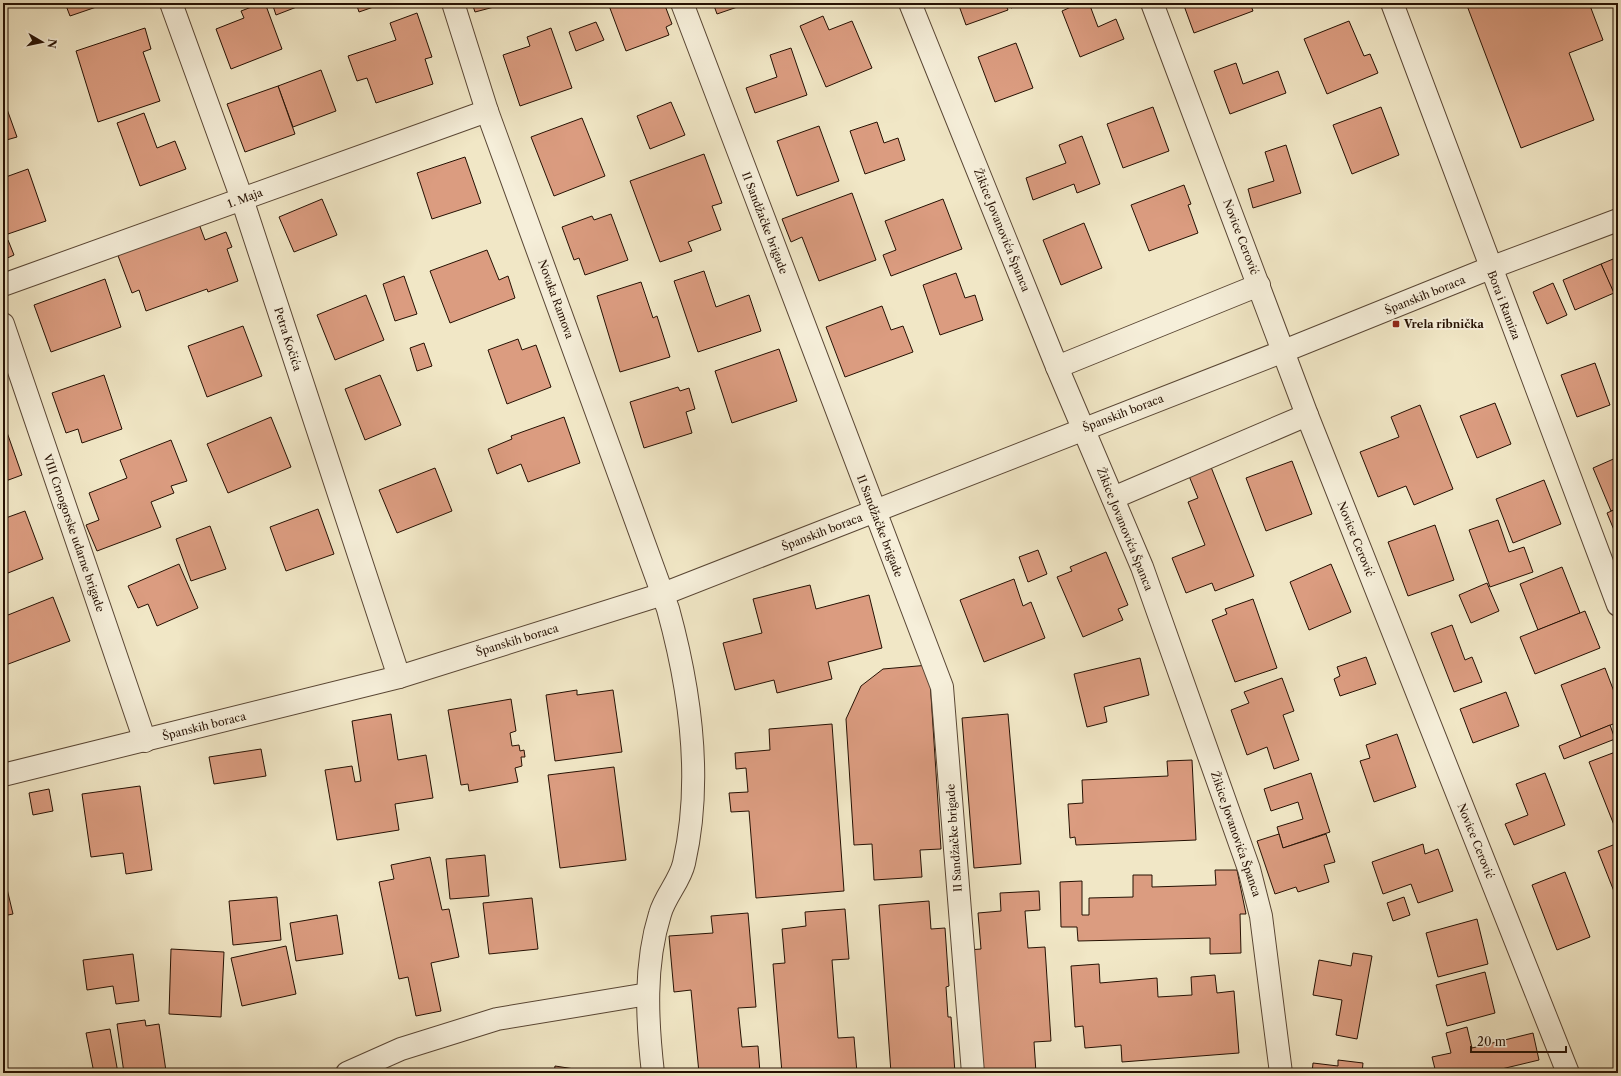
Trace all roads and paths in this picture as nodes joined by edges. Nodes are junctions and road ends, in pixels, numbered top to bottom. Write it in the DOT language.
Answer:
graph roads {
  1 [pos="171,3"];
  2 [pos="453,3"];
  3 [pos="682,3"];
  4 [pos="910,3"];
  5 [pos="1152,3"];
  6 [pos="1392,3"];
  7 [pos="487,111"];
  8 [pos="242,199"];
  9 [pos="1618,220"];
  10 [pos="1490,268"];
  11 [pos="1259,285"];
  12 [pos="3,286"];
  13 [pos="3,324"];
  14 [pos="1284,351"];
  15 [pos="1057,367"];
  16 [pos="1308,415"];
  17 [pos="1083,428"];
  18 [pos="1113,498"];
  19 [pos="874,511"];
  20 [pos="663,594"];
  21 [pos="1618,605"];
  22 [pos="399,676"];
  23 [pos="145,741"];
  24 [pos="3,775"];
  25 [pos="648,994"];
  26 [pos="347,1073"];
  27 [pos="653,1073"];
  28 [pos="973,1073"];
  29 [pos="1281,1073"];
  30 [pos="1568,1073"];
  1 -- 8 [label="street, Petra Kočića"];
  2 -- 7 [label="street, Novaka Ramova"];
  3 -- 19 [label="street, II Sandžačke brigade"];
  4 -- 15 [label="street, Žikice Jovanovića Španca"];
  5 -- 11 [label="street, Novice Cerović"];
  6 -- 10 [label="street, Bora i Ramiza"];
  7 -- 8 [label="street, 1. Maja"];
  7 -- 20 [label="street, Novaka Ramova"];
  8 -- 12 [label="street, 1. Maja"];
  8 -- 22 [label="street, Petra Kočića"];
  9 -- 10 [label="street, Španskih boraca"];
  10 -- 14 [label="street, Španskih boraca"];
  10 -- 21 [label="street, Bora i Ramiza"];
  11 -- 14 [label="street, Novice Cerović"];
  11 -- 15 [label="street"];
  13 -- 23 [label="street, VIII Crnogorske udarne brigade"];
  14 -- 16 [label="street, Novice Cerović"];
  14 -- 17 [label="street, Španskih boraca"];
  15 -- 17 [label="street, Žikice Jovanovića Španca"];
  16 -- 18 [label="street"];
  16 -- 30 [label="street, Novice Cerović"];
  17 -- 18 [label="street, Žikice Jovanovića Španca"];
  17 -- 19 [label="street, Španskih boraca"];
  18 -- 29 [label="street, Žikice Jovanovića Španca"];
  19 -- 20 [label="street, Španskih boraca"];
  19 -- 28 [label="street, II Sandžačke brigade"];
  20 -- 22 [label="street, Španskih boraca"];
  20 -- 25 [label="street, Novaka Ramova"];
  22 -- 23 [label="street, Španskih boraca"];
  23 -- 24 [label="street, Španskih boraca"];
  25 -- 26 [label="street"];
  25 -- 27 [label="street, Novaka Ramova"];
}
